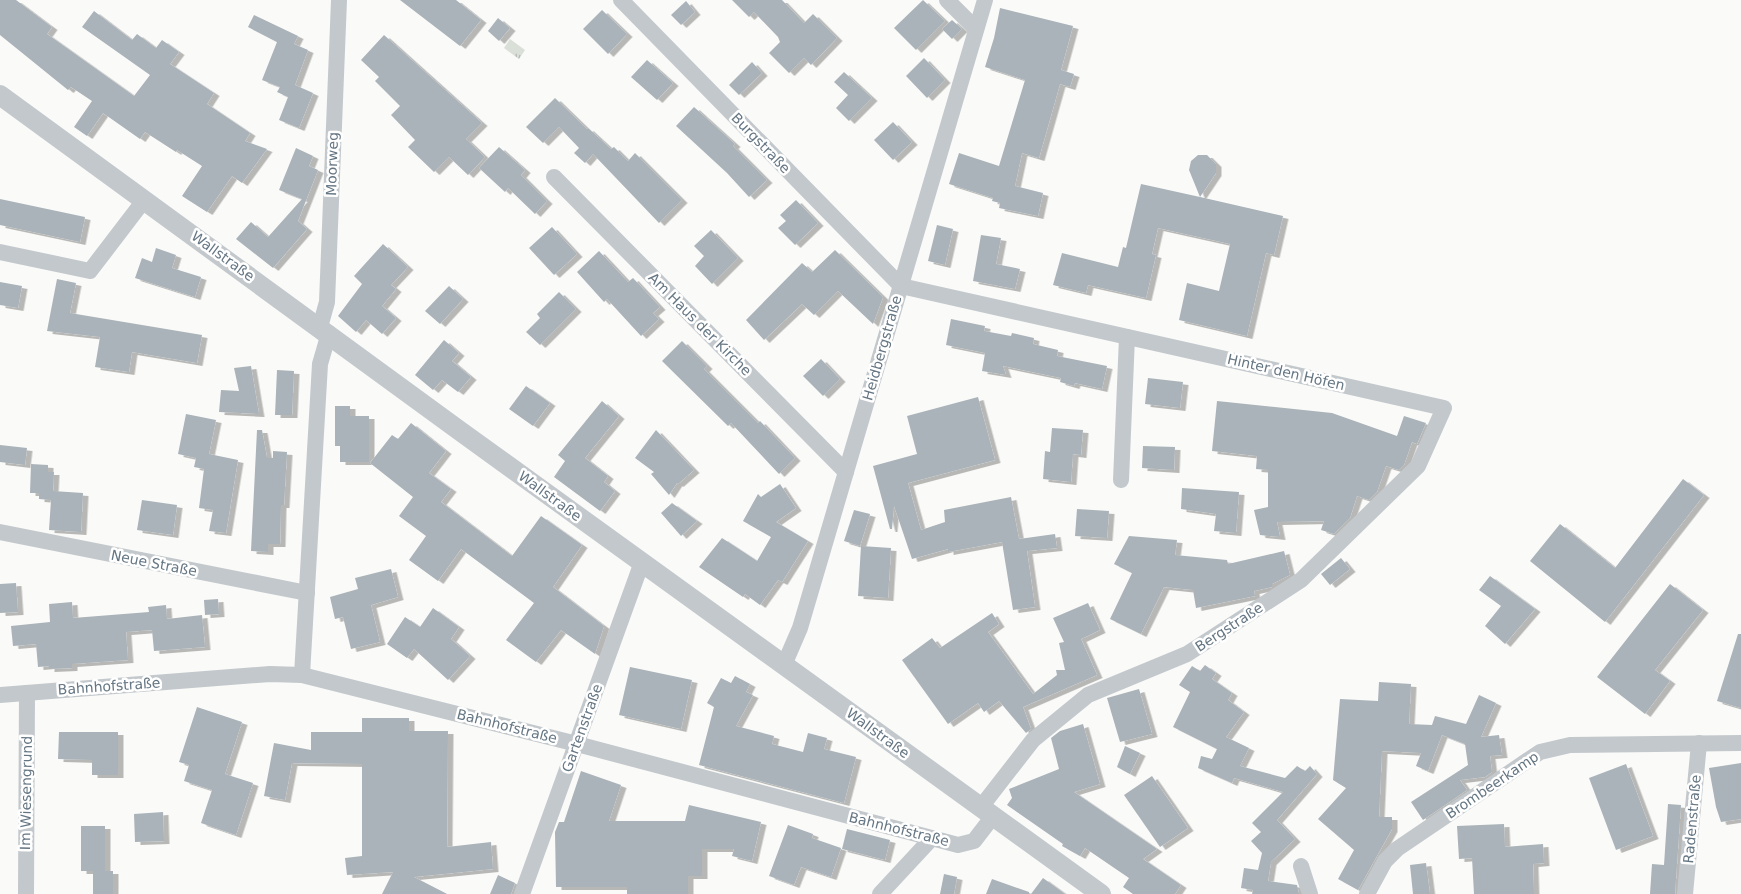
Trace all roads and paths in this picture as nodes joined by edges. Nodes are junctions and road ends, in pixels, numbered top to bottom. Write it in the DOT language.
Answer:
graph roads {
  1 [pos="339,0"];
  2 [pos="621,0"];
  3 [pos="947,0"];
  4 [pos="984,0"];
  5 [pos="976,29"];
  6 [pos="0,95"];
  7 [pos="554,177"];
  8 [pos="144,200"];
  9 [pos="0,252"];
  10 [pos="900,286"];
  11 [pos="324,330"];
  12 [pos="1127,337"];
  13 [pos="1444,408"];
  14 [pos="846,472"];
  15 [pos="1121,480"];
  16 [pos="0,532"];
  17 [pos="642,562"];
  18 [pos="307,593"];
  19 [pos="784,665"];
  20 [pos="302,675"];
  21 [pos="27,693"];
  22 [pos="0,695"];
  23 [pos="1699,743"];
  24 [pos="1741,743"];
  25 [pos="577,744"];
  26 [pos="987,811"];
  27 [pos="932,838"];
  28 [pos="1301,866"];
  29 [pos="26,894"];
  30 [pos="522,894"];
  31 [pos="880,894"];
  32 [pos="1101,894"];
  33 [pos="1310,894"];
  34 [pos="1366,894"];
  35 [pos="1685,894"];
  1 -- 11 [label="street, Moorweg"];
  2 -- 10 [label="street, Burgstraße"];
  3 -- 5 [label="street"];
  4 -- 5 [label="street, Heidbergstraße"];
  5 -- 10 [label="street, Heidbergstraße"];
  6 -- 8 [label="street, Wallstraße"];
  7 -- 14 [label="street, Am Haus der Kirche"];
  8 -- 9 [label="street"];
  8 -- 11 [label="street, Wallstraße"];
  10 -- 12 [label="street, Hinter den Höfen"];
  10 -- 14 [label="street, Heidbergstraße"];
  11 -- 17 [label="street, Wallstraße"];
  11 -- 18 [label="street"];
  12 -- 13 [label="street, Hinter den Höfen"];
  12 -- 15 [label="street"];
  13 -- 26 [label="street, Bergstraße"];
  14 -- 19 [label="street, Heidbergstraße"];
  16 -- 18 [label="street, Neue Straße"];
  17 -- 19 [label="street, Wallstraße"];
  17 -- 25 [label="street, Gartenstraße"];
  18 -- 20 [label="street"];
  19 -- 26 [label="street, Wallstraße"];
  20 -- 21 [label="street, Bahnhofstraße"];
  20 -- 25 [label="street, Bahnhofstraße"];
  21 -- 22 [label="street, Bahnhofstraße"];
  21 -- 29 [label="street, Im Wiesengrund"];
  23 -- 24 [label="street, Brombeerkamp"];
  23 -- 34 [label="street, Brombeerkamp"];
  23 -- 35 [label="street, Radenstraße"];
  25 -- 27 [label="street, Bahnhofstraße"];
  25 -- 30 [label="street, Gartenstraße"];
  26 -- 27 [label="street, Bahnhofstraße"];
  26 -- 32 [label="street, Wallstraße"];
  27 -- 31 [label="street"];
  28 -- 33 [label="street"];
}
